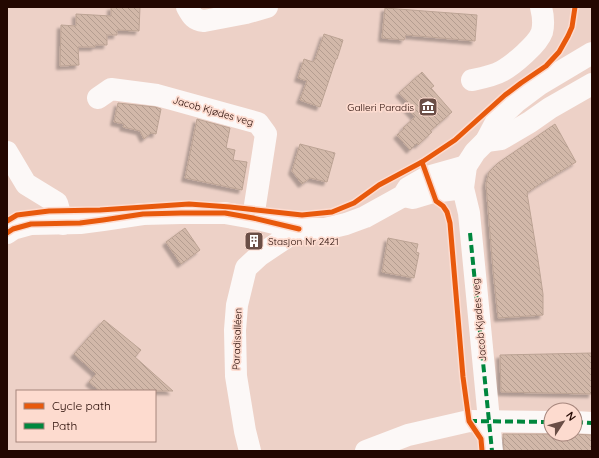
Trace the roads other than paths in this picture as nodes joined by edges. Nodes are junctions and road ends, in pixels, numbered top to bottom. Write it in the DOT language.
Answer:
graph roads {
  1 [pos="187,7"];
  2 [pos="267,7"];
  3 [pos="541,7"];
  4 [pos="592,53"];
  5 [pos="472,80"];
  6 [pos="592,84"];
  7 [pos="98,98"];
  8 [pos="486,141"];
  9 [pos="7,152"];
  10 [pos="466,166"];
  11 [pos="463,188"];
  12 [pos="403,196"];
  13 [pos="253,218"];
  14 [pos="63,224"];
  15 [pos="299,229"];
  16 [pos="7,233"];
  17 [pos="479,421"];
  18 [pos="543,422"];
  19 [pos="250,451"];
  20 [pos="366,451"];
  21 [pos="492,451"];
  1 -- 2 [label="street"];
  3 -- 5 [label="street"];
  4 -- 8 [label="street, Jacob Kjødes veg"];
  6 -- 8 [label="street"];
  7 -- 13 [label="street, Jacob Kjødes veg"];
  8 -- 10 [label="street, Jacob Kjødes veg"];
  9 -- 14 [label="street"];
  10 -- 11 [label="street, Jacob Kjødes veg"];
  10 -- 12 [label="street"];
  11 -- 12 [label="street"];
  11 -- 17 [label="street, Jacob Kjødes veg"];
  12 -- 15 [label="street"];
  13 -- 14 [label="street"];
  13 -- 15 [label="street"];
  14 -- 16 [label="street"];
  15 -- 19 [label="street, Paradisalléen"];
  17 -- 18 [label="street"];
  17 -- 20 [label="street"];
  17 -- 21 [label="street, Jacob Kjødes veg"];
}
